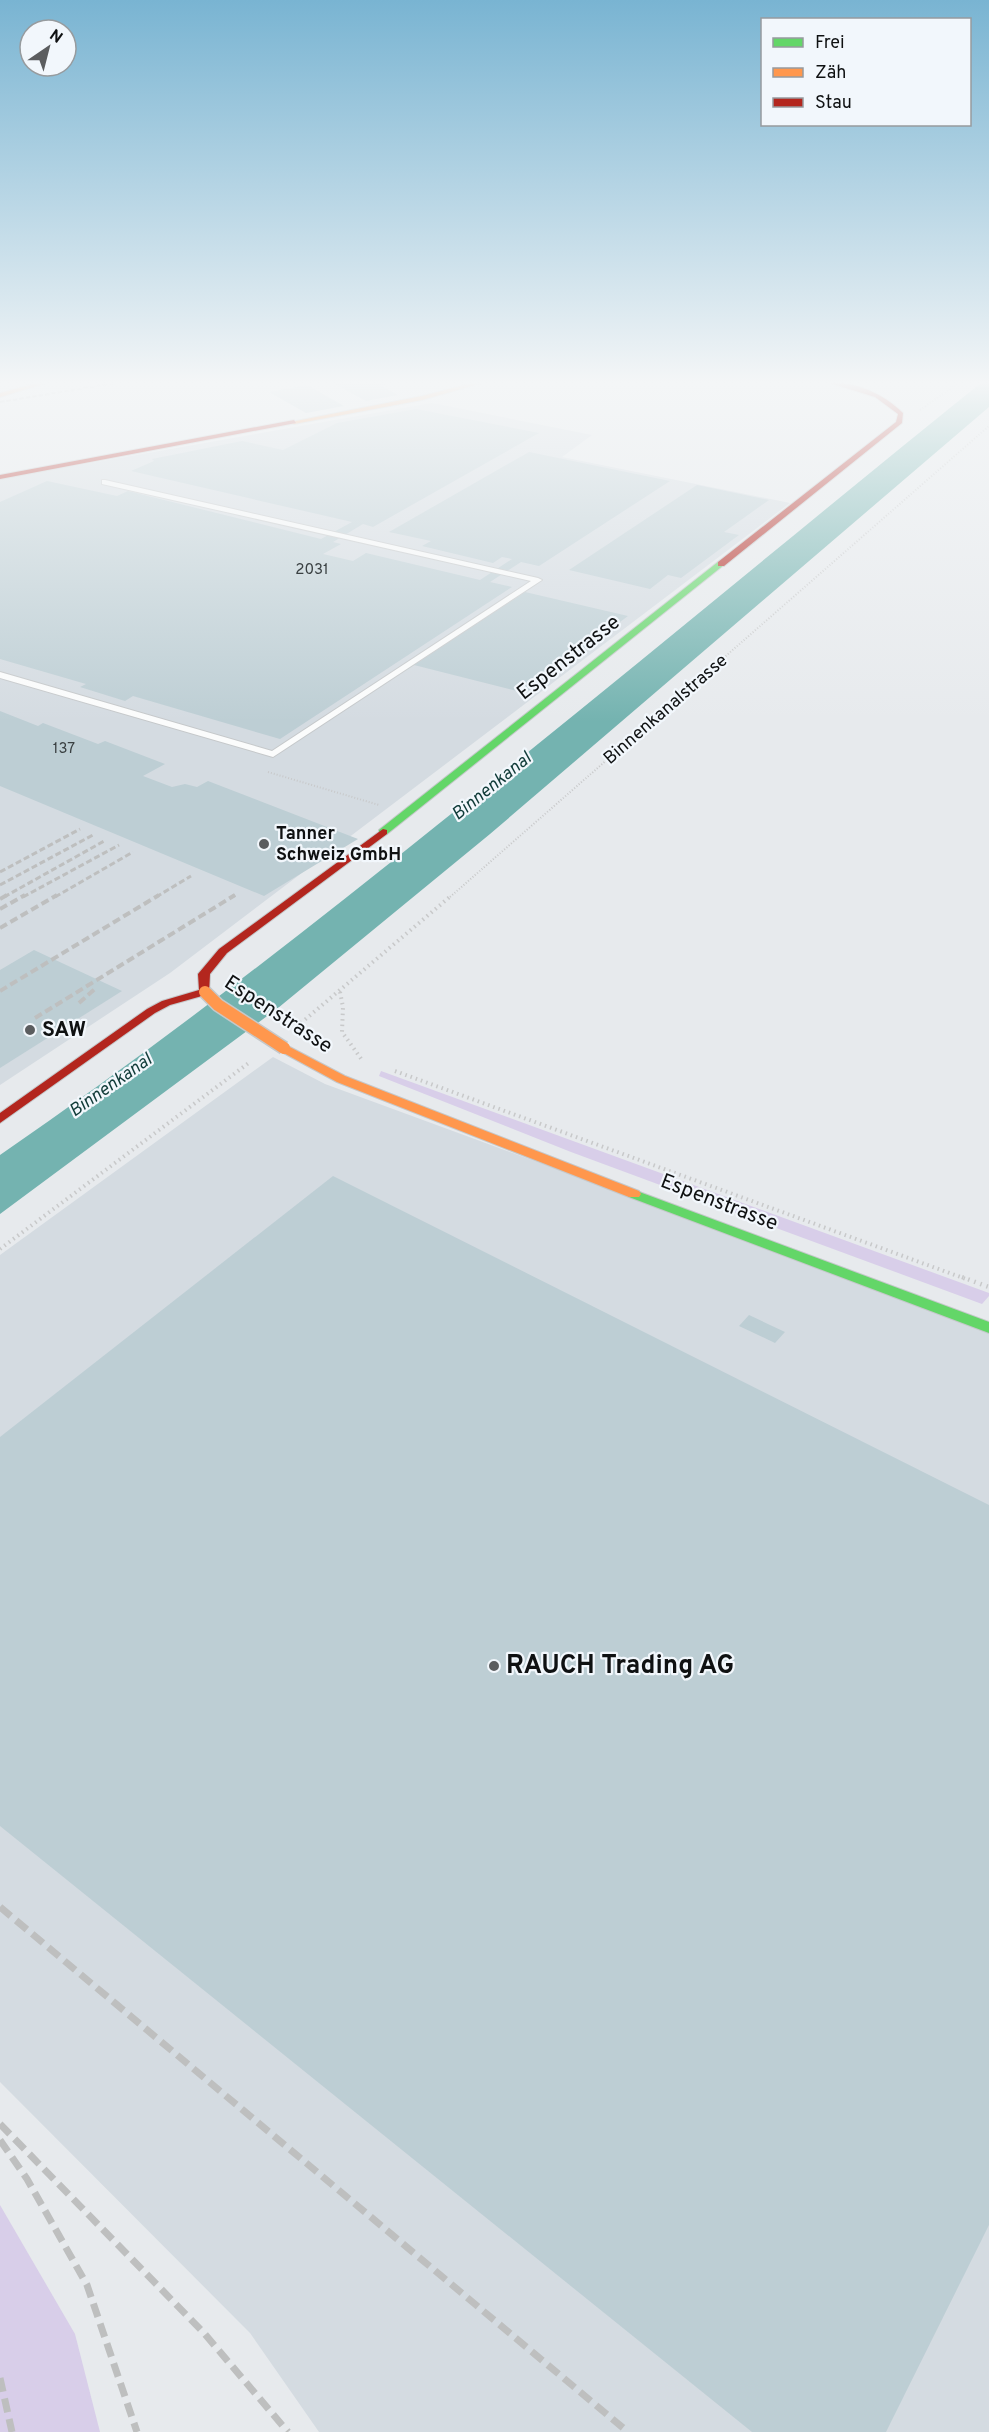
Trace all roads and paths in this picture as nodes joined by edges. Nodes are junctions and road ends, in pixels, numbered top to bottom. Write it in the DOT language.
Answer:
graph roads {
  1 [pos="165,495"];
  2 [pos="808,495"];
  3 [pos="910,495"];
  4 [pos="0,675"];
  5 [pos="273,754"];
  6 [pos="407,813"];
  7 [pos="205,992"];
  8 [pos="340,992"];
  9 [pos="296,1026"];
  10 [pos="251,1061"];
  11 [pos="385,1067"];
  12 [pos="341,1079"];
  13 [pos="0,1119"];
  14 [pos="0,1249"];
  15 [pos="989,1287"];
  16 [pos="989,1328"];
  1 -- 5 [label="lane"];
  2 -- 6 [label="street, Espenstrasse"];
  3 -- 8 [label="path, Binnenkanalstrasse"];
  4 -- 5 [label="lane"];
  5 -- 6 [label="path"];
  6 -- 7 [label="street, Espenstrasse"];
  7 -- 12 [label="street, Espenstrasse, bridge"];
  7 -- 13 [label="street"];
  8 -- 9 [label="path, Binnenkanalstrasse"];
  8 -- 12 [label="path"];
  10 -- 14 [label="path"];
  11 -- 15 [label="path"];
  12 -- 16 [label="street, Espenstrasse"];
}
